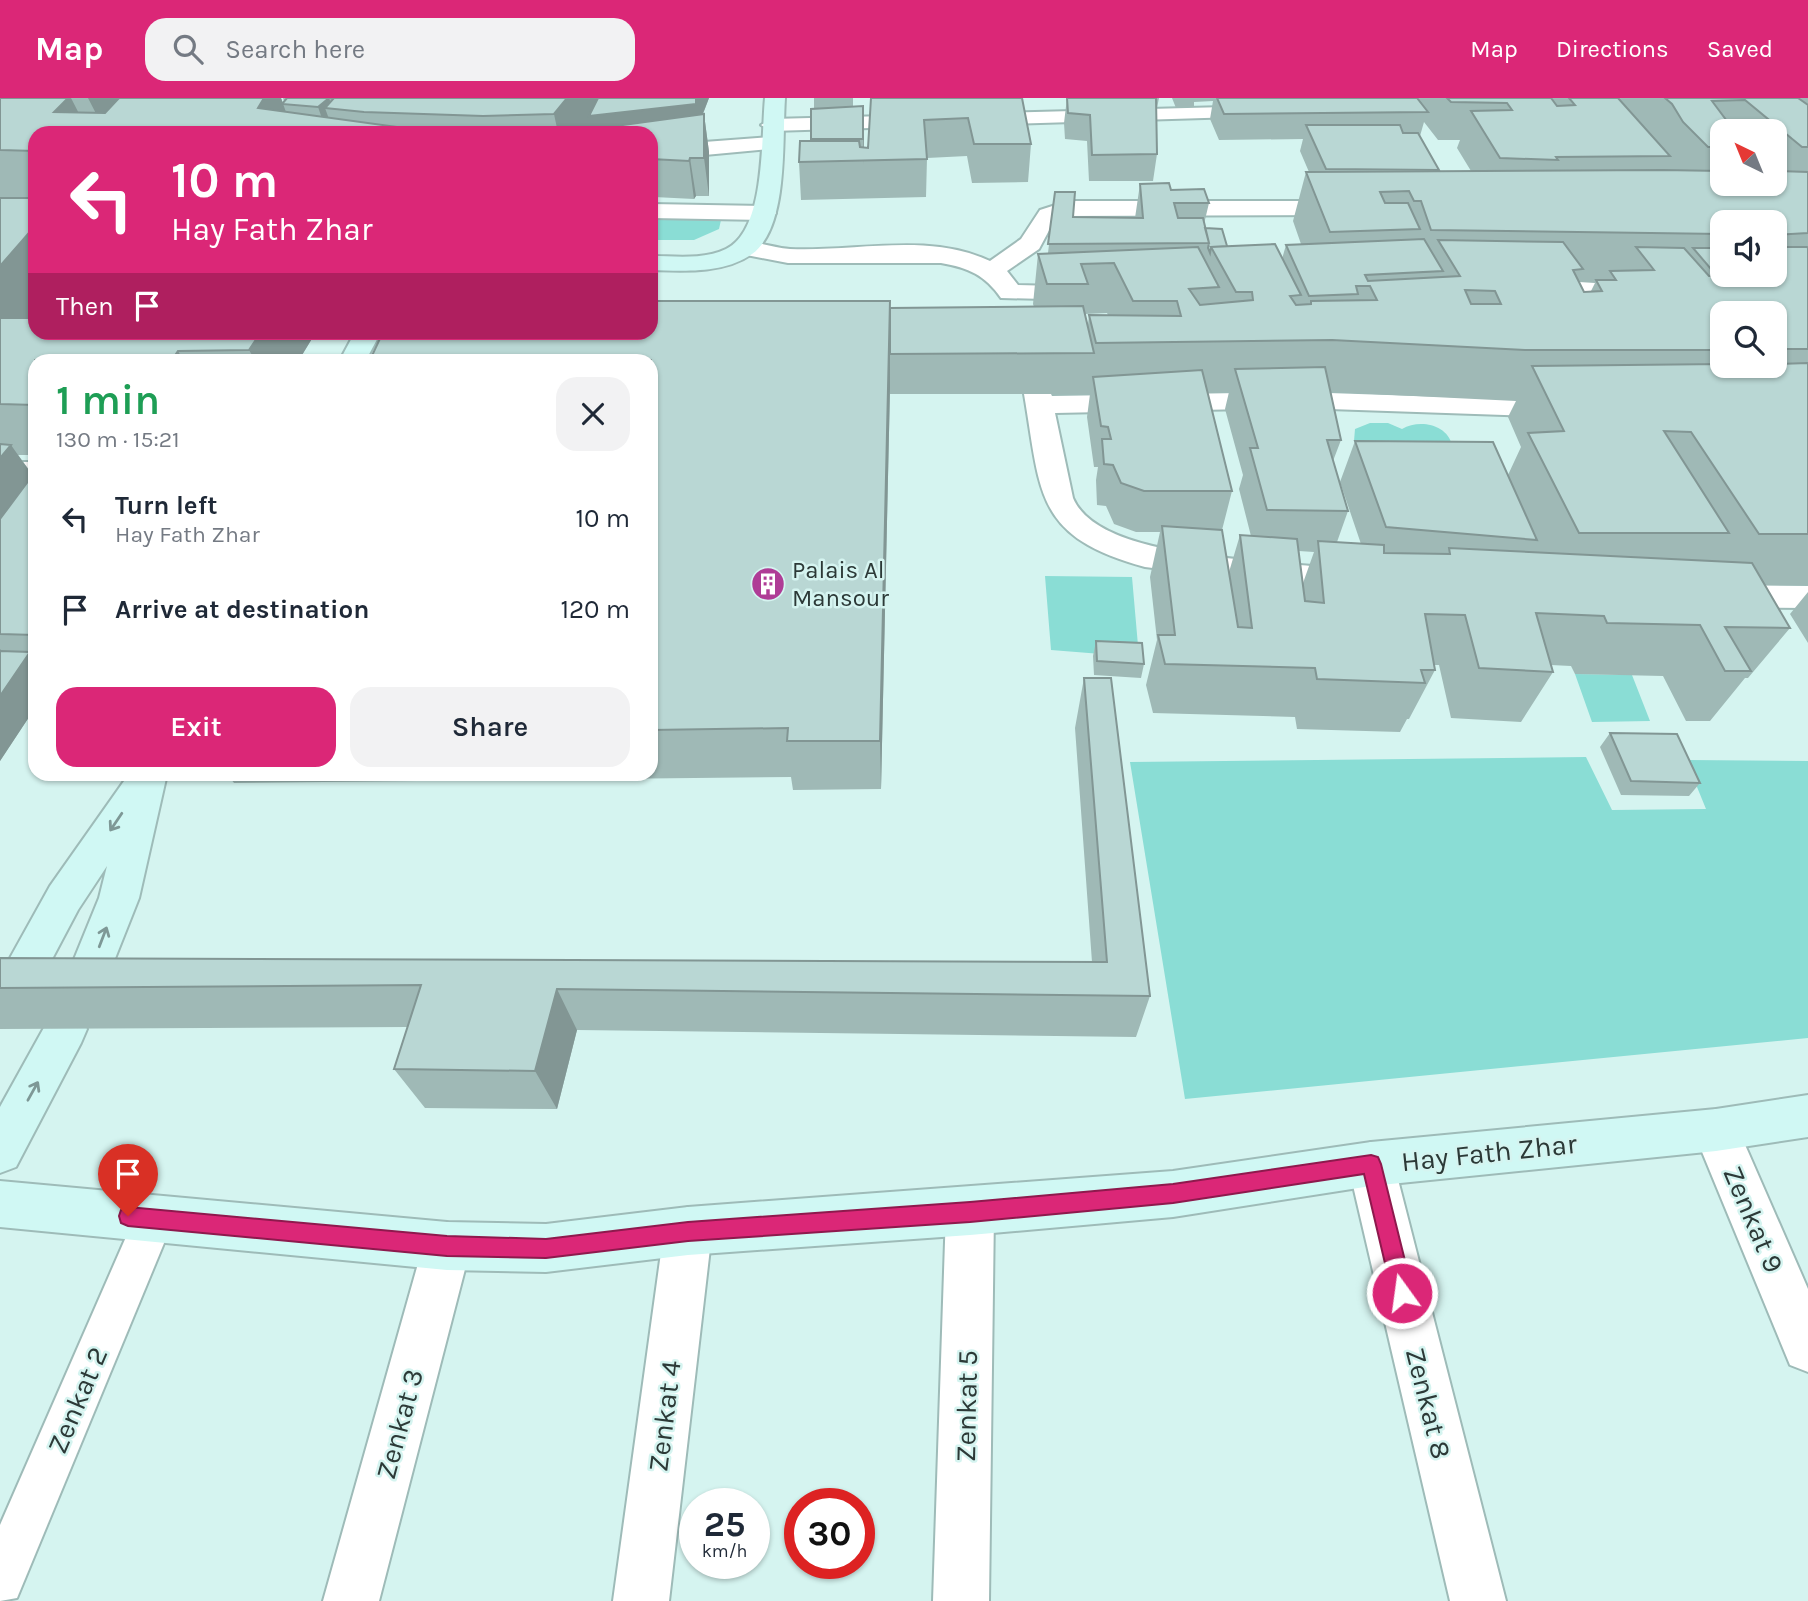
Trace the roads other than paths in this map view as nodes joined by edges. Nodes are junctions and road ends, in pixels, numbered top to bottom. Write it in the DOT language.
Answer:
graph roads {
  1 [pos="775,98"];
  2 [pos="1283,112"];
  3 [pos="771,134"];
  4 [pos="658,152"];
  5 [pos="1368,208"];
  6 [pos="658,211"];
  7 [pos="764,213"];
  8 [pos="745,248"];
  9 [pos="658,263"];
  10 [pos="992,270"];
  11 [pos="1503,288"];
  12 [pos="1665,290"];
  13 [pos="1106,292"];
  14 [pos="1595,409"];
  15 [pos="0,471"];
  16 [pos="28,471"];
  17 [pos="1388,585"];
  18 [pos="1686,596"];
  19 [pos="1808,597"];
  20 [pos="144,781"];
  21 [pos="147,781"];
  22 [pos="8,1000"];
  23 [pos="1808,1116"];
  24 [pos="1716,1130"];
  25 [pos="0,1150"];
  26 [pos="1371,1164"];
  27 [pos="0,1204"];
  28 [pos="970,1212"];
  29 [pos="154,1219"];
  30 [pos="688,1231"];
  31 [pos="447,1246"];
  32 [pos="1808,1347"];
  33 [pos="0,1581"];
  34 [pos="351,1601"];
  35 [pos="640,1601"];
  36 [pos="961,1601"];
  37 [pos="1478,1601"];
  1 -- 3 [label="street"];
  2 -- 3 [label="street"];
  3 -- 4 [label="street"];
  3 -- 7 [label="street"];
  5 -- 10 [label="street"];
  6 -- 7 [label="street"];
  7 -- 8 [label="street"];
  8 -- 9 [label="street"];
  8 -- 10 [label="street"];
  10 -- 13 [label="street"];
  11 -- 12 [label="street"];
  14 -- 17 [label="street"];
  15 -- 16 [label="street"];
  18 -- 19 [label="street"];
  20 -- 22 [label="street, one-way"];
  25 -- 21 [label="street, one-way"];
  23 -- 24 [label="street, Hay Fath Zhar"];
  24 -- 26 [label="street, Hay Fath Zhar"];
  24 -- 32 [label="street, Zenkat 9"];
  26 -- 28 [label="street, Hay Fath Zhar"];
  26 -- 37 [label="street, Zenkat 8"];
  27 -- 29 [label="street, Hay Fath Zhar"];
  28 -- 30 [label="street, Hay Fath Zhar"];
  28 -- 36 [label="street, Zenkat 5"];
  29 -- 31 [label="street, Hay Fath Zhar"];
  29 -- 33 [label="lane, Zenkat 2"];
  30 -- 31 [label="street, Hay Fath Zhar"];
  30 -- 35 [label="street, Zenkat 4"];
  31 -- 34 [label="street, Zenkat 3"];
}
